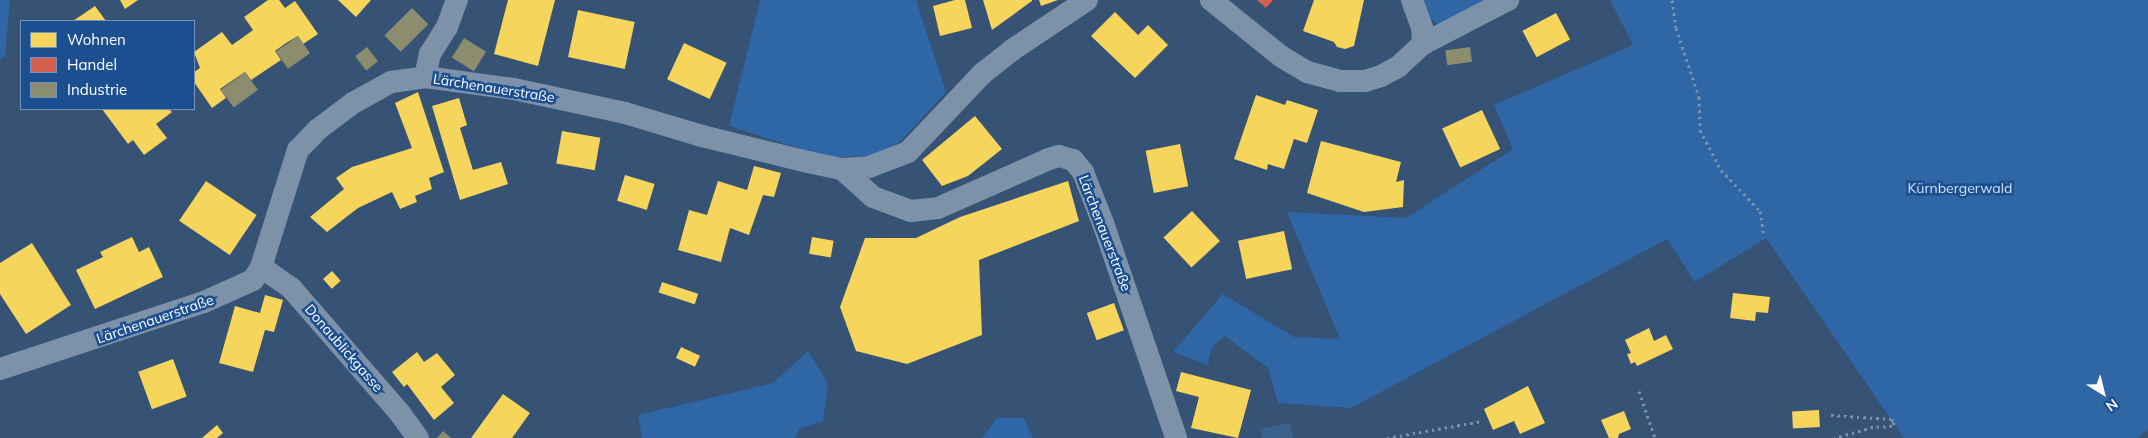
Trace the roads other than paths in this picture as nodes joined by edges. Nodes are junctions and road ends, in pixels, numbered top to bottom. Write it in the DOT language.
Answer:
graph roads {
  1 [pos="457,0"];
  2 [pos="1087,0"];
  3 [pos="1211,0"];
  4 [pos="1412,0"];
  5 [pos="1508,0"];
  6 [pos="1423,44"];
  7 [pos="425,77"];
  8 [pos="842,169"];
  9 [pos="261,267"];
  10 [pos="0,369"];
  11 [pos="418,438"];
  12 [pos="1176,438"];
  1 -- 7 [label="street"];
  2 -- 8 [label="street, Lärchenauerstraße"];
  3 -- 6 [label="street"];
  4 -- 6 [label="street"];
  5 -- 6 [label="street"];
  7 -- 8 [label="street, Lärchenauerstraße"];
  7 -- 9 [label="street, Lärchenauerstraße"];
  8 -- 12 [label="street, Lärchenauerstraße"];
  9 -- 10 [label="street, Lärchenauerstraße"];
  9 -- 11 [label="street, Donaublickgasse"];
}
